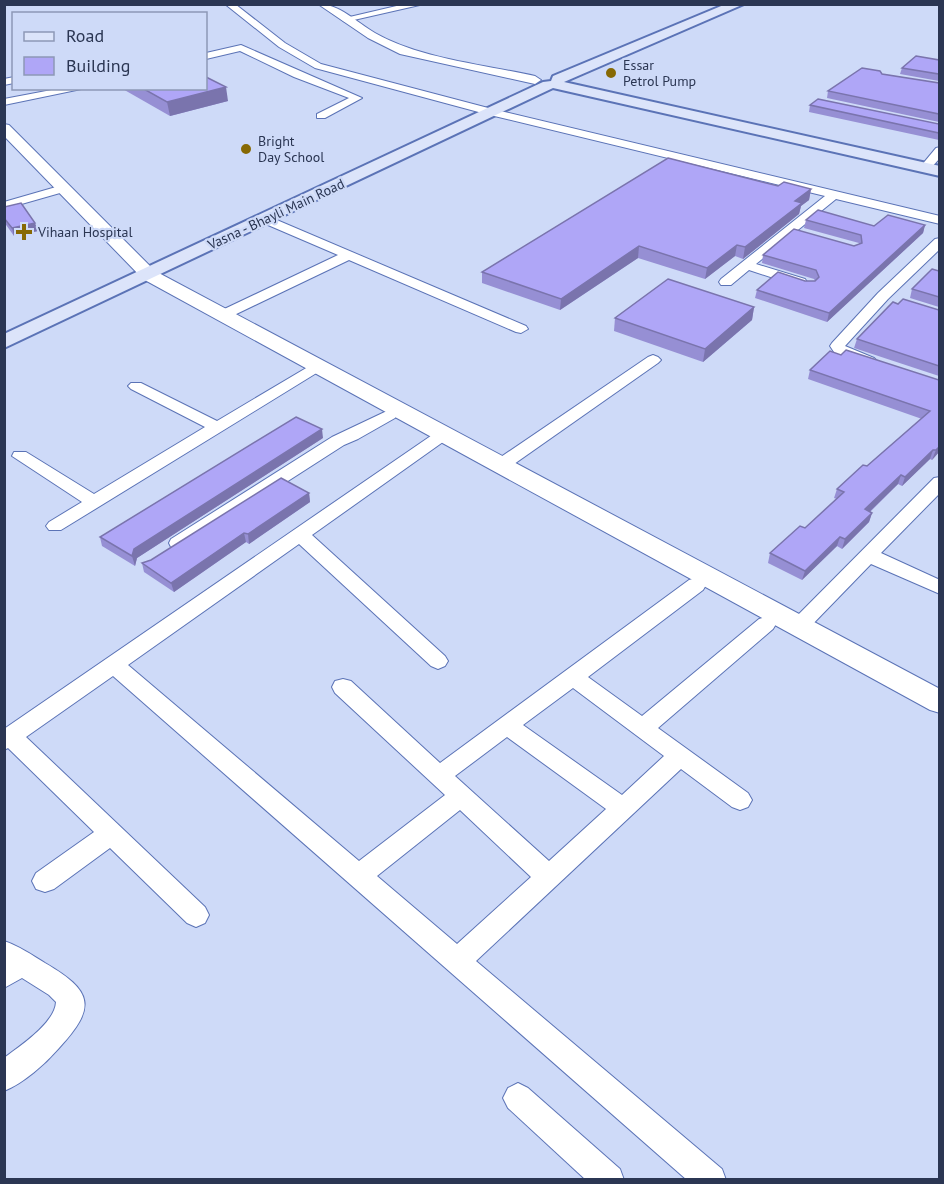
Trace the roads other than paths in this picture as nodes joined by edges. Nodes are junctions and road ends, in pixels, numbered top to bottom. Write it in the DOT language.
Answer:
graph roads {
  1 [pos="229,4"];
  2 [pos="323,4"];
  3 [pos="335,4"];
  4 [pos="420,4"];
  5 [pos="718,4"];
  6 [pos="738,4"];
  7 [pos="350,18"];
  8 [pos="207,56"];
  9 [pos="313,64"];
  10 [pos="287,71"];
  11 [pos="548,80"];
  12 [pos="57,90"];
  13 [pos="4,102"];
  14 [pos="485,111"];
  15 [pos="321,116"];
  16 [pos="4,128"];
  17 [pos="4,146"];
  18 [pos="934,164"];
  19 [pos="57,191"];
  20 [pos="833,195"];
  21 [pos="4,206"];
  22 [pos="266,219"];
  23 [pos="939,220"];
  24 [pos="790,230"];
  25 [pos="811,236"];
  26 [pos="939,242"];
  27 [pos="349,255"];
  28 [pos="747,265"];
  29 [pos="138,273"];
  30 [pos="726,282"];
  31 [pos="808,284"];
  32 [pos="223,315"];
  33 [pos="4,329"];
  34 [pos="521,329"];
  35 [pos="4,342"];
  36 [pos="653,360"];
  37 [pos="885,366"];
  38 [pos="313,369"];
  39 [pos="136,386"];
  40 [pos="385,413"];
  41 [pos="217,427"];
  42 [pos="440,437"];
  43 [pos="20,456"];
  44 [pos="501,465"];
  45 [pos="935,492"];
  46 [pos="94,502"];
  47 [pos="55,526"];
  48 [pos="300,535"];
  49 [pos="165,552"];
  50 [pos="868,555"];
  51 [pos="696,585"];
  52 [pos="939,588"];
  53 [pos="766,624"];
  54 [pos="799,626"];
  55 [pos="438,661"];
  56 [pos="114,665"];
  57 [pos="573,676"];
  58 [pos="343,687"];
  59 [pos="939,702"];
  60 [pos="939,720"];
  61 [pos="507,725"];
  62 [pos="643,728"];
  63 [pos="7,739"];
  64 [pos="680,756"];
  65 [pos="439,776"];
  66 [pos="461,796"];
  67 [pos="740,800"];
  68 [pos="623,808"];
  69 [pos="111,833"];
  70 [pos="359,876"];
  71 [pos="549,877"];
  72 [pos="45,881"];
  73 [pos="196,915"];
  74 [pos="458,961"];
  75 [pos="10,964"];
  76 [pos="4,1077"];
  77 [pos="518,1098"];
  78 [pos="609,1179"];
  79 [pos="711,1179"];
  1 -- 9 [label="street"];
  2 -- 7 [label="street"];
  3 -- 7 [label="street"];
  4 -- 7 [label="street"];
  5 -- 11 [label="main road, Vasna - Bhayli Main Road"];
  6 -- 11 [label="main road, Vasna - Bhayli Main Road"];
  7 -- 11 [label="street"];
  8 -- 10 [label="street"];
  9 -- 10 [label="street"];
  9 -- 14 [label="street"];
  10 -- 15 [label="street"];
  11 -- 14 [label="main road, Vasna - Bhayli Main Road"];
  11 -- 18 [label="main road"];
  12 -- 13 [label="street"];
  14 -- 20 [label="street"];
  14 -- 22 [label="main road, Vasna - Bhayli Main Road"];
  14 -- 29 [label="main road, Vasna - Bhayli Main Road"];
  16 -- 19 [label="street"];
  17 -- 19 [label="street"];
  19 -- 21 [label="street"];
  19 -- 29 [label="street"];
  20 -- 23 [label="street"];
  20 -- 24 [label="street"];
  22 -- 27 [label="street"];
  22 -- 29 [label="main road, Vasna - Bhayli Main Road"];
  24 -- 25 [label="street"];
  24 -- 28 [label="street"];
  26 -- 37 [label="street"];
  27 -- 32 [label="street"];
  27 -- 34 [label="street"];
  28 -- 30 [label="street"];
  28 -- 31 [label="street"];
  29 -- 32 [label="street"];
  29 -- 33 [label="main road, Vasna - Bhayli Main Road"];
  29 -- 35 [label="main road, Vasna - Bhayli Main Road"];
  29 -- 38 [label="street"];
  32 -- 38 [label="street"];
  36 -- 44 [label="street"];
  38 -- 40 [label="street"];
  38 -- 41 [label="street"];
  38 -- 42 [label="street"];
  39 -- 41 [label="street"];
  40 -- 42 [label="street"];
  40 -- 49 [label="street"];
  41 -- 46 [label="street"];
  42 -- 44 [label="street"];
  42 -- 48 [label="street"];
  42 -- 51 [label="street"];
  43 -- 46 [label="street"];
  44 -- 54 [label="street"];
  45 -- 50 [label="street"];
  46 -- 47 [label="street"];
  48 -- 55 [label="street"];
  48 -- 56 [label="street"];
  50 -- 52 [label="street"];
  50 -- 54 [label="street"];
  51 -- 53 [label="street"];
  51 -- 57 [label="street"];
  53 -- 60 [label="street"];
  53 -- 62 [label="street"];
  54 -- 59 [label="street"];
  56 -- 63 [label="street"];
  56 -- 70 [label="street"];
  57 -- 61 [label="street"];
  57 -- 62 [label="street"];
  58 -- 65 [label="street"];
  61 -- 65 [label="street"];
  61 -- 68 [label="street"];
  62 -- 64 [label="street"];
  63 -- 69 [label="street"];
  64 -- 67 [label="street"];
  64 -- 68 [label="street"];
  65 -- 66 [label="street"];
  66 -- 70 [label="street"];
  66 -- 71 [label="street"];
  68 -- 71 [label="street"];
  69 -- 72 [label="street"];
  69 -- 73 [label="street"];
  70 -- 74 [label="street"];
  71 -- 74 [label="street"];
  74 -- 79 [label="street"];
  75 -- 76 [label="street"];
  77 -- 78 [label="street"];
}
